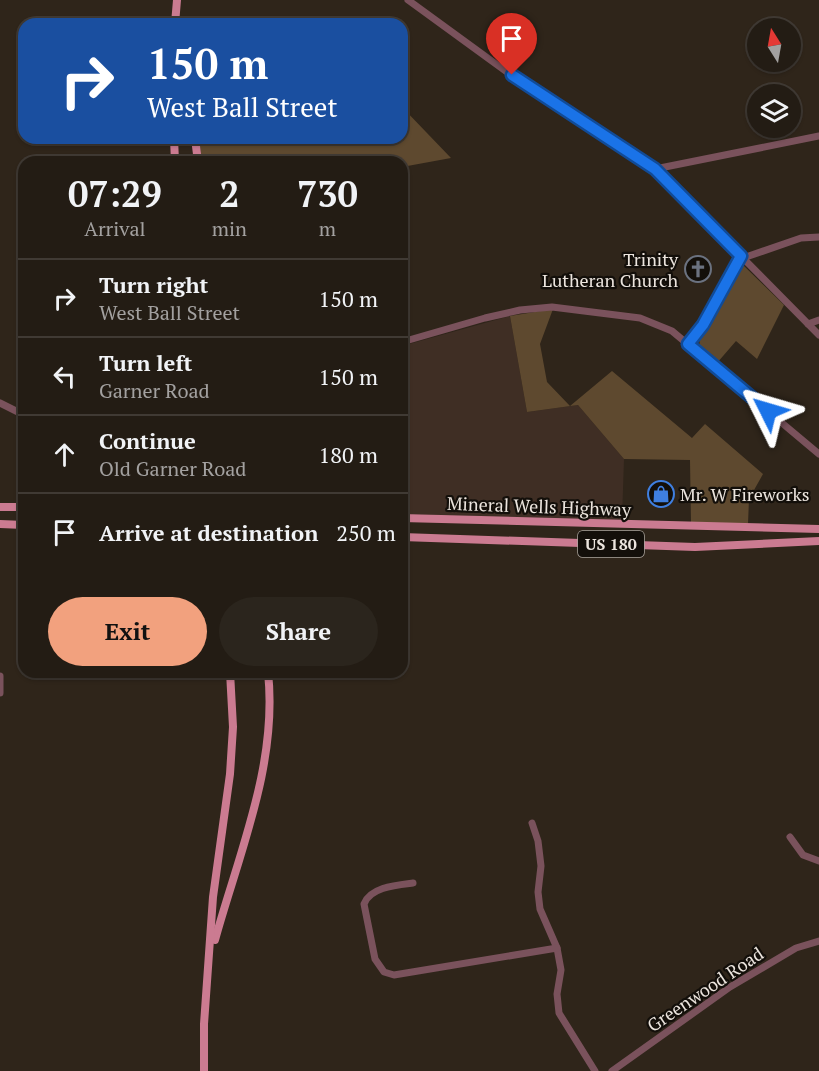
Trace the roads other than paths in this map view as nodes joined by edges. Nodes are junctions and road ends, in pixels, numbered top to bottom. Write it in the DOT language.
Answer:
graph roads {
  1 [pos="177,0"];
  2 [pos="408,0"];
  3 [pos="176,18"];
  4 [pos="819,136"];
  5 [pos="655,169"];
  6 [pos="819,237"];
  7 [pos="742,257"];
  8 [pos="819,320"];
  9 [pos="808,324"];
  10 [pos="819,335"];
  11 [pos="408,340"];
  12 [pos="688,344"];
  13 [pos="0,403"];
  14 [pos="18,412"];
  15 [pos="819,454"];
  16 [pos="0,507"];
  17 [pos="18,507"];
  18 [pos="408,518"];
  19 [pos="0,524"];
  20 [pos="18,525"];
  21 [pos="819,529"];
  22 [pos="408,537"];
  23 [pos="819,541"];
  24 [pos="0,676"];
  25 [pos="230,678"];
  26 [pos="268,678"];
  27 [pos="0,693"];
  28 [pos="531,823"];
  29 [pos="790,837"];
  30 [pos="819,861"];
  31 [pos="413,883"];
  32 [pos="819,941"];
  33 [pos="557,948"];
  34 [pos="211,952"];
  35 [pos="204,1071"];
  36 [pos="595,1071"];
  37 [pos="612,1071"];
  1 -- 3 [label="main road"];
  2 -- 5 [label="street"];
  4 -- 5 [label="street"];
  5 -- 7 [label="street"];
  6 -- 7 [label="street"];
  7 -- 9 [label="street"];
  7 -- 12 [label="street"];
  8 -- 9 [label="street"];
  9 -- 10 [label="street"];
  11 -- 12 [label="street"];
  12 -- 15 [label="street"];
  13 -- 14 [label="street"];
  16 -- 17 [label="main road"];
  18 -- 21 [label="main road, Mineral Wells Highway / US 180"];
  19 -- 20 [label="main road"];
  22 -- 23 [label="main road, Mineral Wells Highway / US 180"];
  24 -- 27 [label="street"];
  25 -- 34 [label="main road"];
  26 -- 34 [label="main road"];
  28 -- 33 [label="street"];
  29 -- 30 [label="street"];
  31 -- 33 [label="street"];
  32 -- 37 [label="street, Greenwood Road"];
  33 -- 36 [label="street"];
  34 -- 35 [label="main road"];
}
